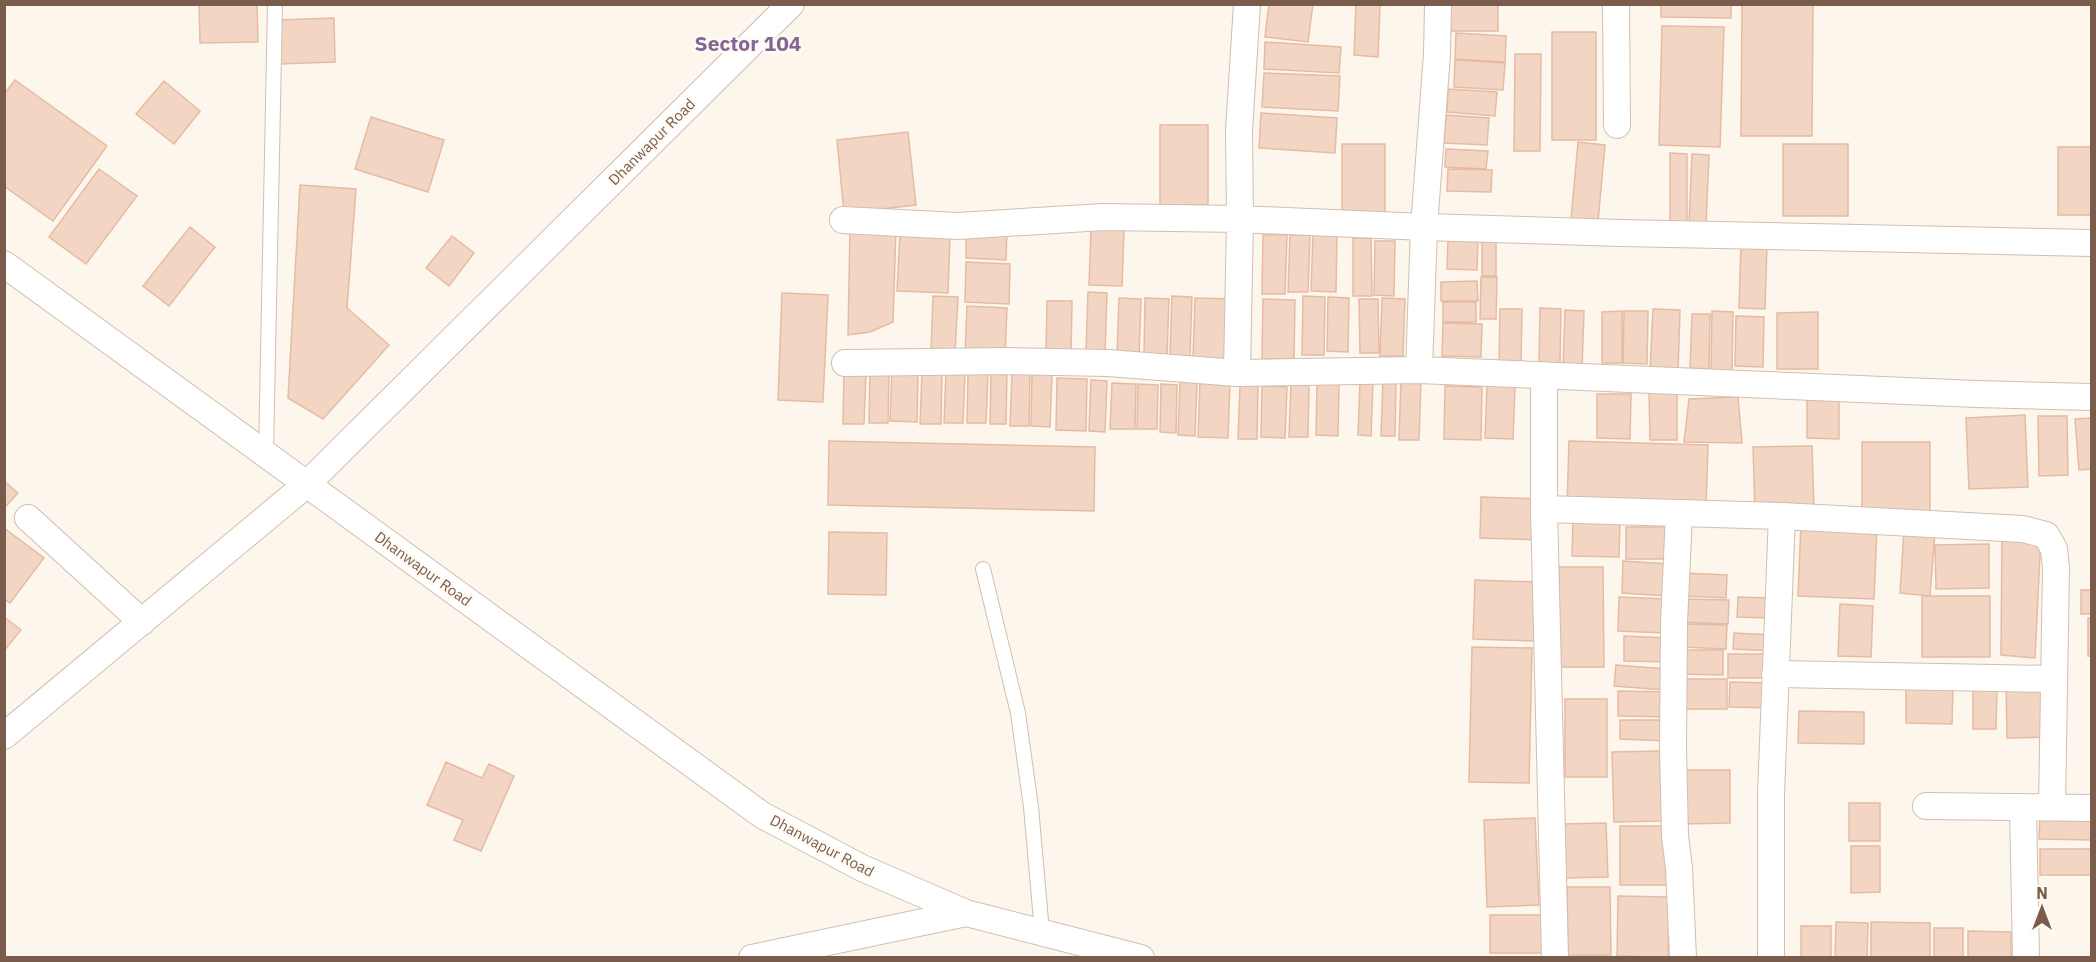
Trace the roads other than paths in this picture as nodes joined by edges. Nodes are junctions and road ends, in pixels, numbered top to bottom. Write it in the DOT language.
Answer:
graph roads {
  1 [pos="275,4"];
  2 [pos="791,4"];
  3 [pos="1247,4"];
  4 [pos="1438,4"];
  5 [pos="1616,4"];
  6 [pos="1617,125"];
  7 [pos="1240,219"];
  8 [pos="843,220"];
  9 [pos="1424,227"];
  10 [pos="2091,243"];
  11 [pos="4,264"];
  12 [pos="844,363"];
  13 [pos="1419,370"];
  14 [pos="1237,373"];
  15 [pos="1544,375"];
  16 [pos="2091,397"];
  17 [pos="266,454"];
  18 [pos="307,484"];
  19 [pos="1544,509"];
  20 [pos="1679,514"];
  21 [pos="1782,516"];
  22 [pos="28,518"];
  23 [pos="983,569"];
  24 [pos="142,622"];
  25 [pos="1775,674"];
  26 [pos="2054,679"];
  27 [pos="4,736"];
  28 [pos="1926,806"];
  29 [pos="2023,807"];
  30 [pos="2052,807"];
  31 [pos="2091,808"];
  32 [pos="966,913"];
  33 [pos="1042,932"];
  34 [pos="752,957"];
  35 [pos="1140,957"];
  36 [pos="1555,957"];
  37 [pos="1683,957"];
  38 [pos="1772,957"];
  39 [pos="2026,957"];
  1 -- 17 [label="lane"];
  2 -- 18 [label="street, Dhanwapur Road"];
  3 -- 7 [label="street"];
  4 -- 9 [label="street"];
  5 -- 6 [label="street"];
  7 -- 8 [label="street"];
  7 -- 9 [label="street"];
  7 -- 14 [label="street"];
  9 -- 10 [label="street"];
  9 -- 13 [label="street"];
  11 -- 17 [label="street"];
  12 -- 14 [label="street"];
  13 -- 14 [label="street"];
  13 -- 15 [label="street"];
  15 -- 16 [label="street"];
  15 -- 19 [label="street"];
  17 -- 18 [label="street"];
  18 -- 24 [label="street"];
  18 -- 32 [label="street, Dhanwapur Road"];
  19 -- 20 [label="street"];
  19 -- 36 [label="street"];
  20 -- 21 [label="street"];
  20 -- 37 [label="street"];
  21 -- 25 [label="street"];
  21 -- 26 [label="street"];
  22 -- 24 [label="street"];
  23 -- 33 [label="lane"];
  24 -- 27 [label="street"];
  25 -- 26 [label="street"];
  25 -- 38 [label="street"];
  26 -- 30 [label="street"];
  28 -- 29 [label="street"];
  29 -- 30 [label="street"];
  29 -- 39 [label="street"];
  30 -- 31 [label="street"];
  32 -- 33 [label="street, Dhanwapur Road"];
  32 -- 34 [label="street"];
  33 -- 35 [label="street, Dhanwapur Road"];
}
